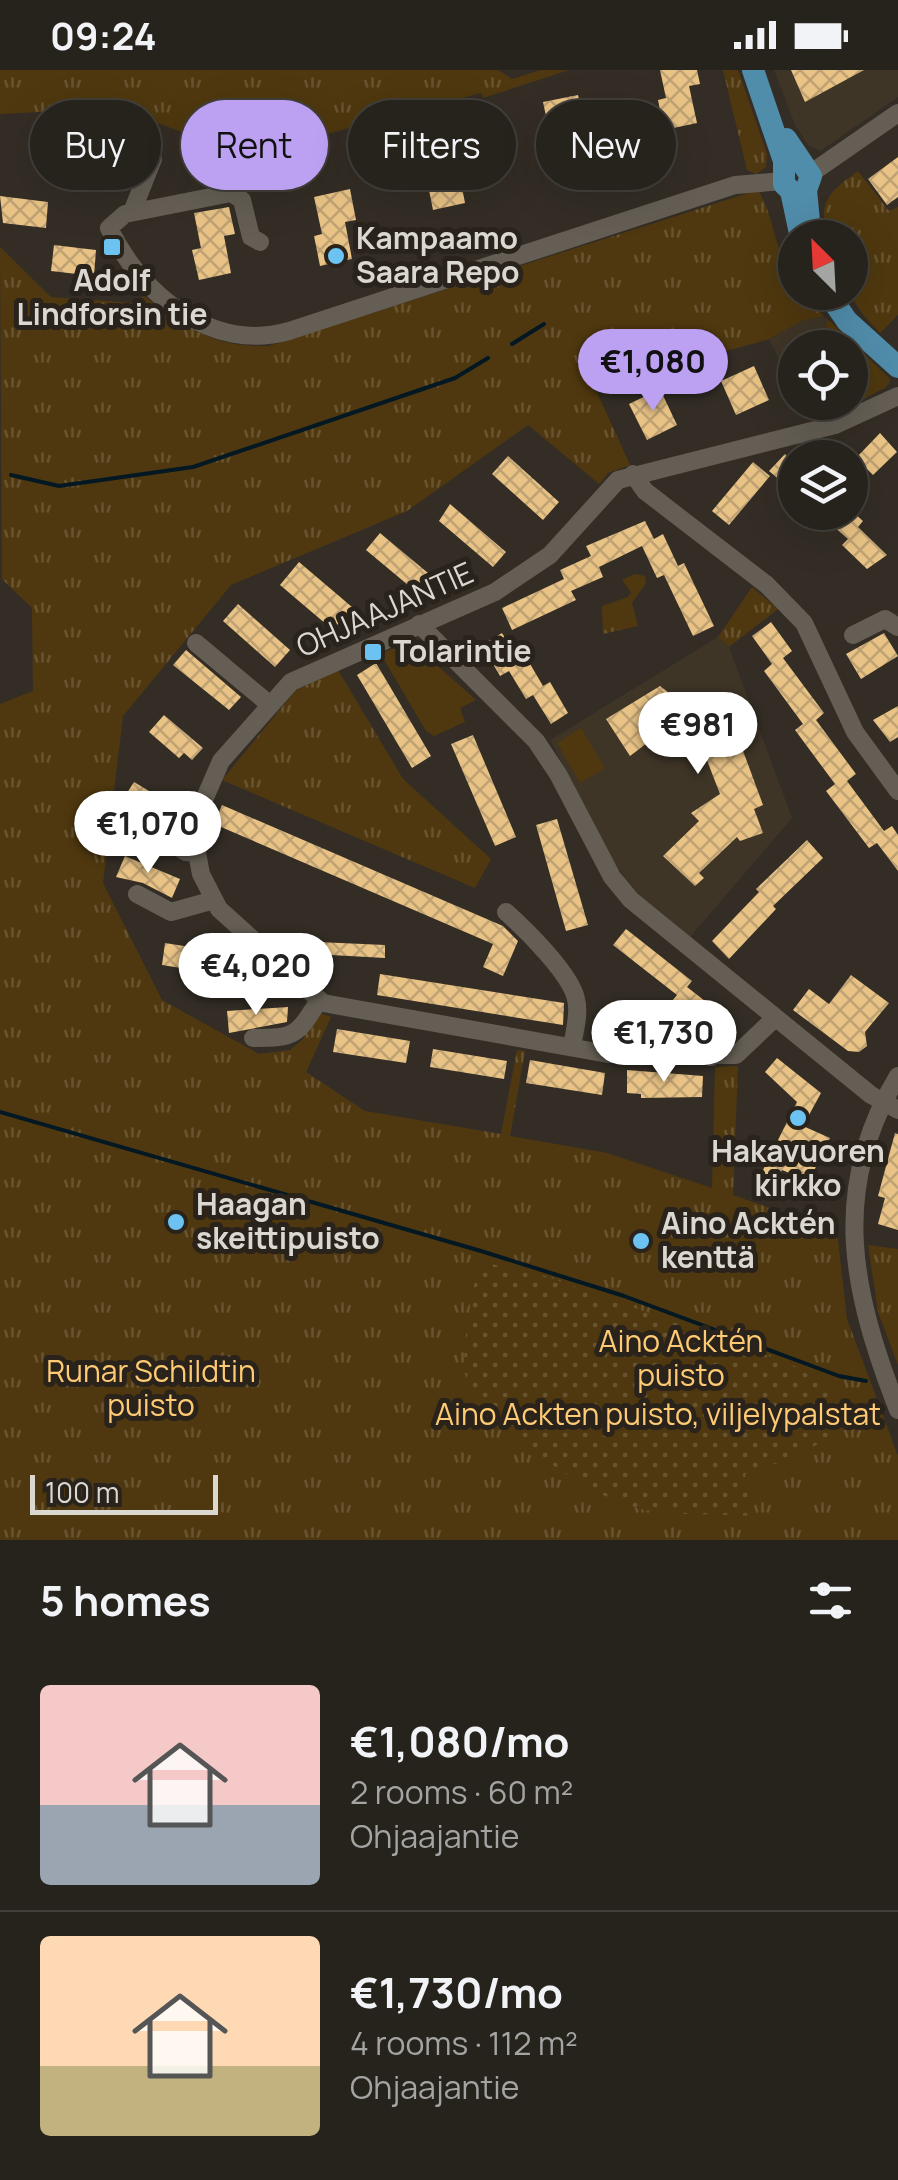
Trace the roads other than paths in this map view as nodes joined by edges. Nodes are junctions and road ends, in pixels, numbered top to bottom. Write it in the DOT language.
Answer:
graph roads {
  1 [pos="753,70"];
  2 [pos="898,113"];
  3 [pos="796,179"];
  4 [pos="141,190"];
  5 [pos="132,212"];
  6 [pos="799,220"];
  7 [pos="809,220"];
  8 [pos="260,242"];
  9 [pos="839,310"];
  10 [pos="898,367"];
  11 [pos="898,396"];
  12 [pos="633,474"];
  13 [pos="419,624"];
  14 [pos="898,627"];
  15 [pos="853,635"];
  16 [pos="196,644"];
  17 [pos="269,704"];
  18 [pos="898,791"];
  19 [pos="120,811"];
  20 [pos="197,853"];
  21 [pos="137,894"];
  22 [pos="214,900"];
  23 [pos="506,912"];
  24 [pos="319,1000"];
  25 [pos="774,1020"];
  26 [pos="253,1038"];
  27 [pos="572,1047"];
  28 [pos="669,1056"];
  29 [pos="712,1056"];
  30 [pos="898,1076"];
  31 [pos="891,1107"];
  32 [pos="898,1410"];
  1 -- 3 [label="main road"];
  2 -- 3 [label="street"];
  3 -- 5 [label="street"];
  3 -- 6 [label="main road"];
  3 -- 7 [label="main road"];
  4 -- 5 [label="street"];
  5 -- 8 [label="street"];
  9 -- 10 [label="main road"];
  11 -- 12 [label="street, OHJAAJANTIE"];
  12 -- 13 [label="street, OHJAAJANTIE"];
  12 -- 18 [label="street"];
  13 -- 17 [label="street, OHJAAJANTIE"];
  13 -- 25 [label="street"];
  14 -- 15 [label="street"];
  16 -- 17 [label="street"];
  17 -- 20 [label="street, OHJAAJANTIE"];
  19 -- 20 [label="street"];
  20 -- 22 [label="street, OHJAAJANTIE"];
  21 -- 22 [label="street"];
  22 -- 24 [label="street, OHJAAJANTIE"];
  23 -- 27 [label="street"];
  24 -- 26 [label="street"];
  24 -- 27 [label="street, OHJAAJANTIE"];
  25 -- 29 [label="street, OHJAAJANTIE"];
  25 -- 31 [label="street"];
  27 -- 28 [label="street, OHJAAJANTIE"];
  28 -- 29 [label="street, OHJAAJANTIE"];
  28 -- 29 [label="street"];
  30 -- 31 [label="street"];
  31 -- 32 [label="street"];
}
